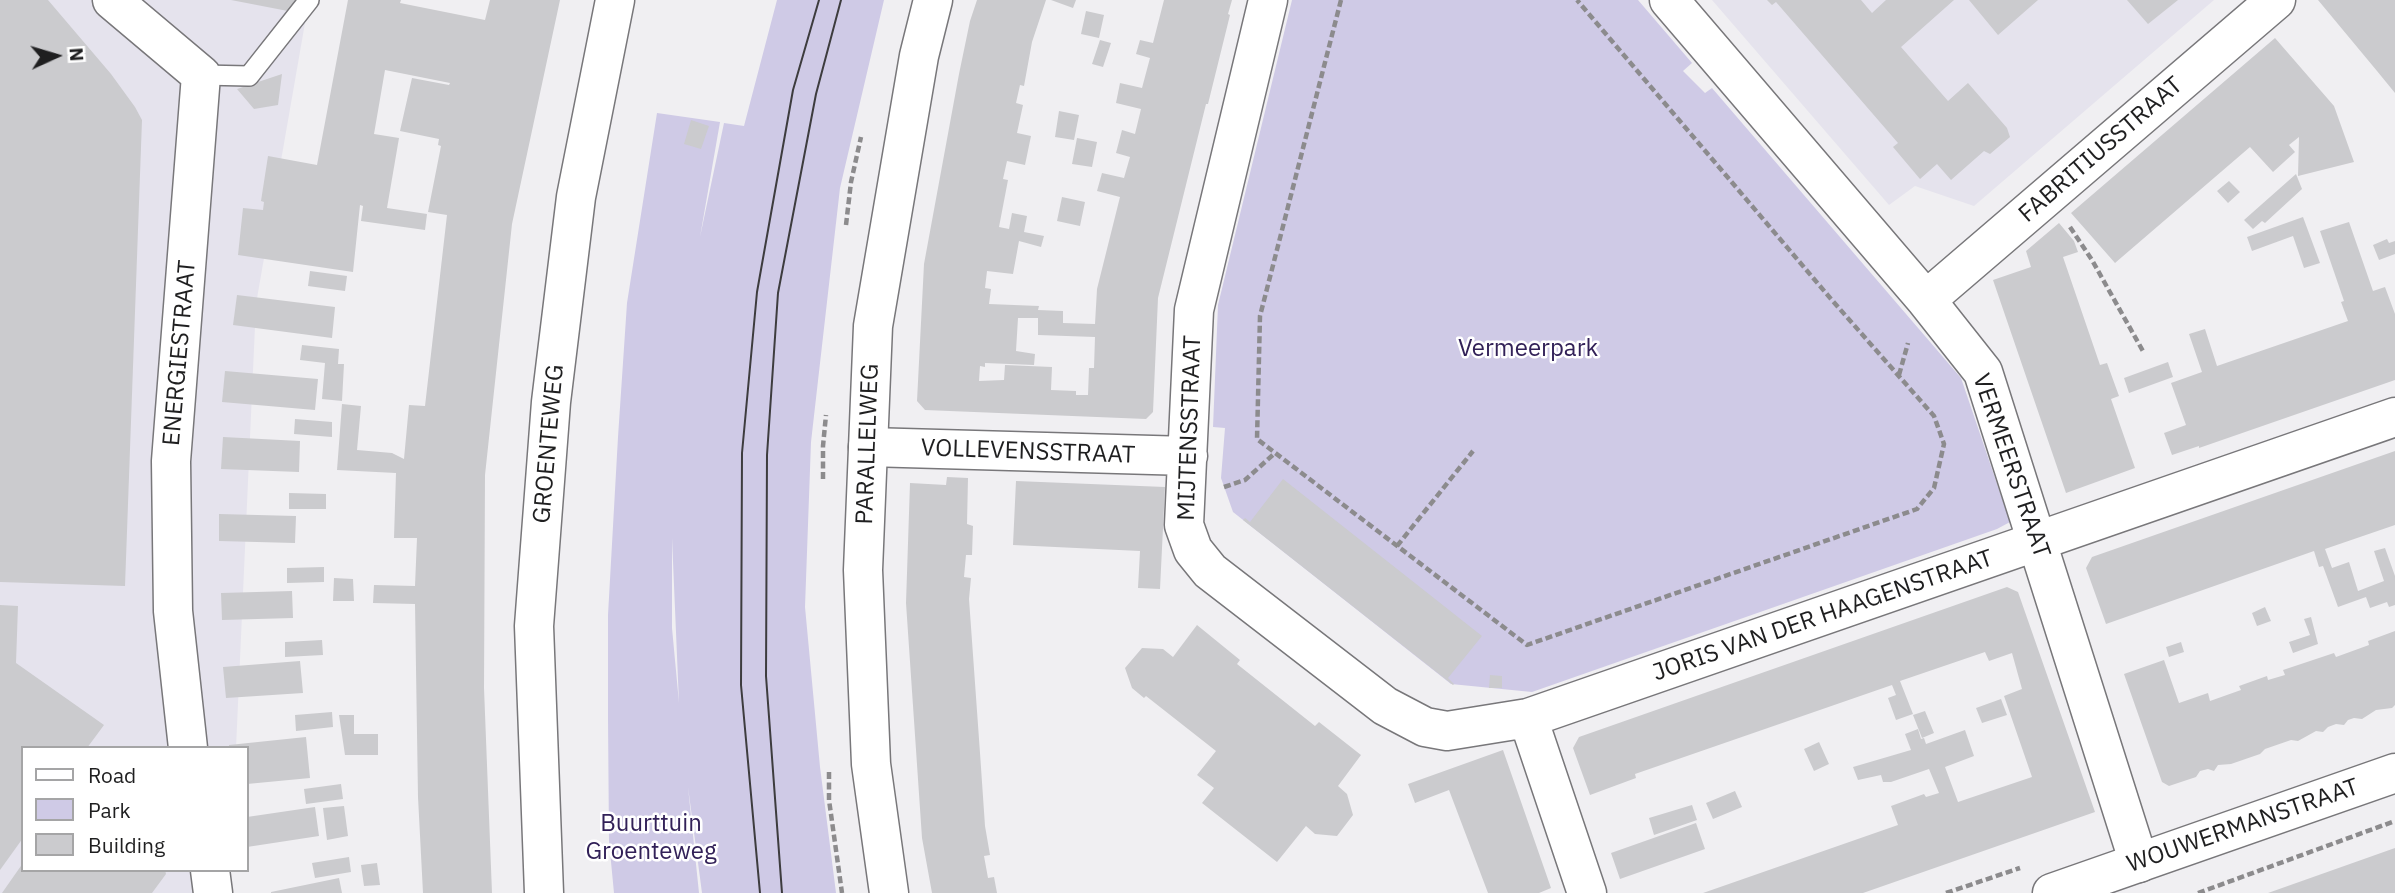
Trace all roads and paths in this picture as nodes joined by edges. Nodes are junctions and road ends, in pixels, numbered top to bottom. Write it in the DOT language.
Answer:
graph roads {
  1 [pos="112,0"];
  2 [pos="309,0"];
  3 [pos="615,0"];
  4 [pos="933,0"];
  5 [pos="1268,0"];
  6 [pos="1341,0"];
  7 [pos="1577,0"];
  8 [pos="1669,0"];
  9 [pos="2276,0"];
  10 [pos="201,75"];
  11 [pos="2048,195"];
  12 [pos="1926,300"];
  13 [pos="2144,353"];
  14 [pos="2395,417"];
  15 [pos="868,447"];
  16 [pos="1473,450"];
  17 [pos="1275,453"];
  18 [pos="1187,471"];
  19 [pos="2037,542"];
  20 [pos="1396,546"];
  21 [pos="1528,718"];
  22 [pos="188,746"];
  23 [pos="2395,773"];
  24 [pos="2395,821"];
  25 [pos="2139,863"];
  26 [pos="209,872"];
  27 [pos="2070,890"];
  28 [pos="214,893"];
  29 [pos="544,893"];
  30 [pos="889,893"];
  31 [pos="1587,893"];
  32 [pos="2198,893"];
  1 -- 10 [label="street"];
  2 -- 10 [label="lane"];
  3 -- 29 [label="street, GROENTEWEG"];
  4 -- 15 [label="street, PARALLELWEG"];
  5 -- 18 [label="street, MIJTENSSTRAAT"];
  6 -- 17 [label="path"];
  7 -- 20 [label="path"];
  8 -- 12 [label="street, VERMEERSTRAAT"];
  9 -- 11 [label="street, FABRITIUSSTRAAT"];
  10 -- 22 [label="street, ENERGIESTRAAT"];
  11 -- 12 [label="street, FABRITIUSSTRAAT"];
  11 -- 13 [label="path"];
  12 -- 19 [label="street, VERMEERSTRAAT"];
  14 -- 19 [label="street, JORIS VAN DER HAAGENSTRAAT"];
  15 -- 18 [label="street, VOLLEVENSSTRAAT"];
  15 -- 30 [label="street, PARALLELWEG"];
  16 -- 20 [label="path"];
  17 -- 18 [label="path"];
  17 -- 20 [label="path"];
  18 -- 21 [label="street, MIJTENSSTRAAT"];
  19 -- 21 [label="street, JORIS VAN DER HAAGENSTRAAT"];
  19 -- 25 [label="street, VERMEERSTRAAT"];
  21 -- 31 [label="street"];
  23 -- 25 [label="street, WOUWERMANSTRAAT"];
  24 -- 32 [label="path, WOUWERMANSTRAAT"];
  25 -- 27 [label="street, WOUWERMANSTRAAT"];
  26 -- 28 [label="street"];
}
